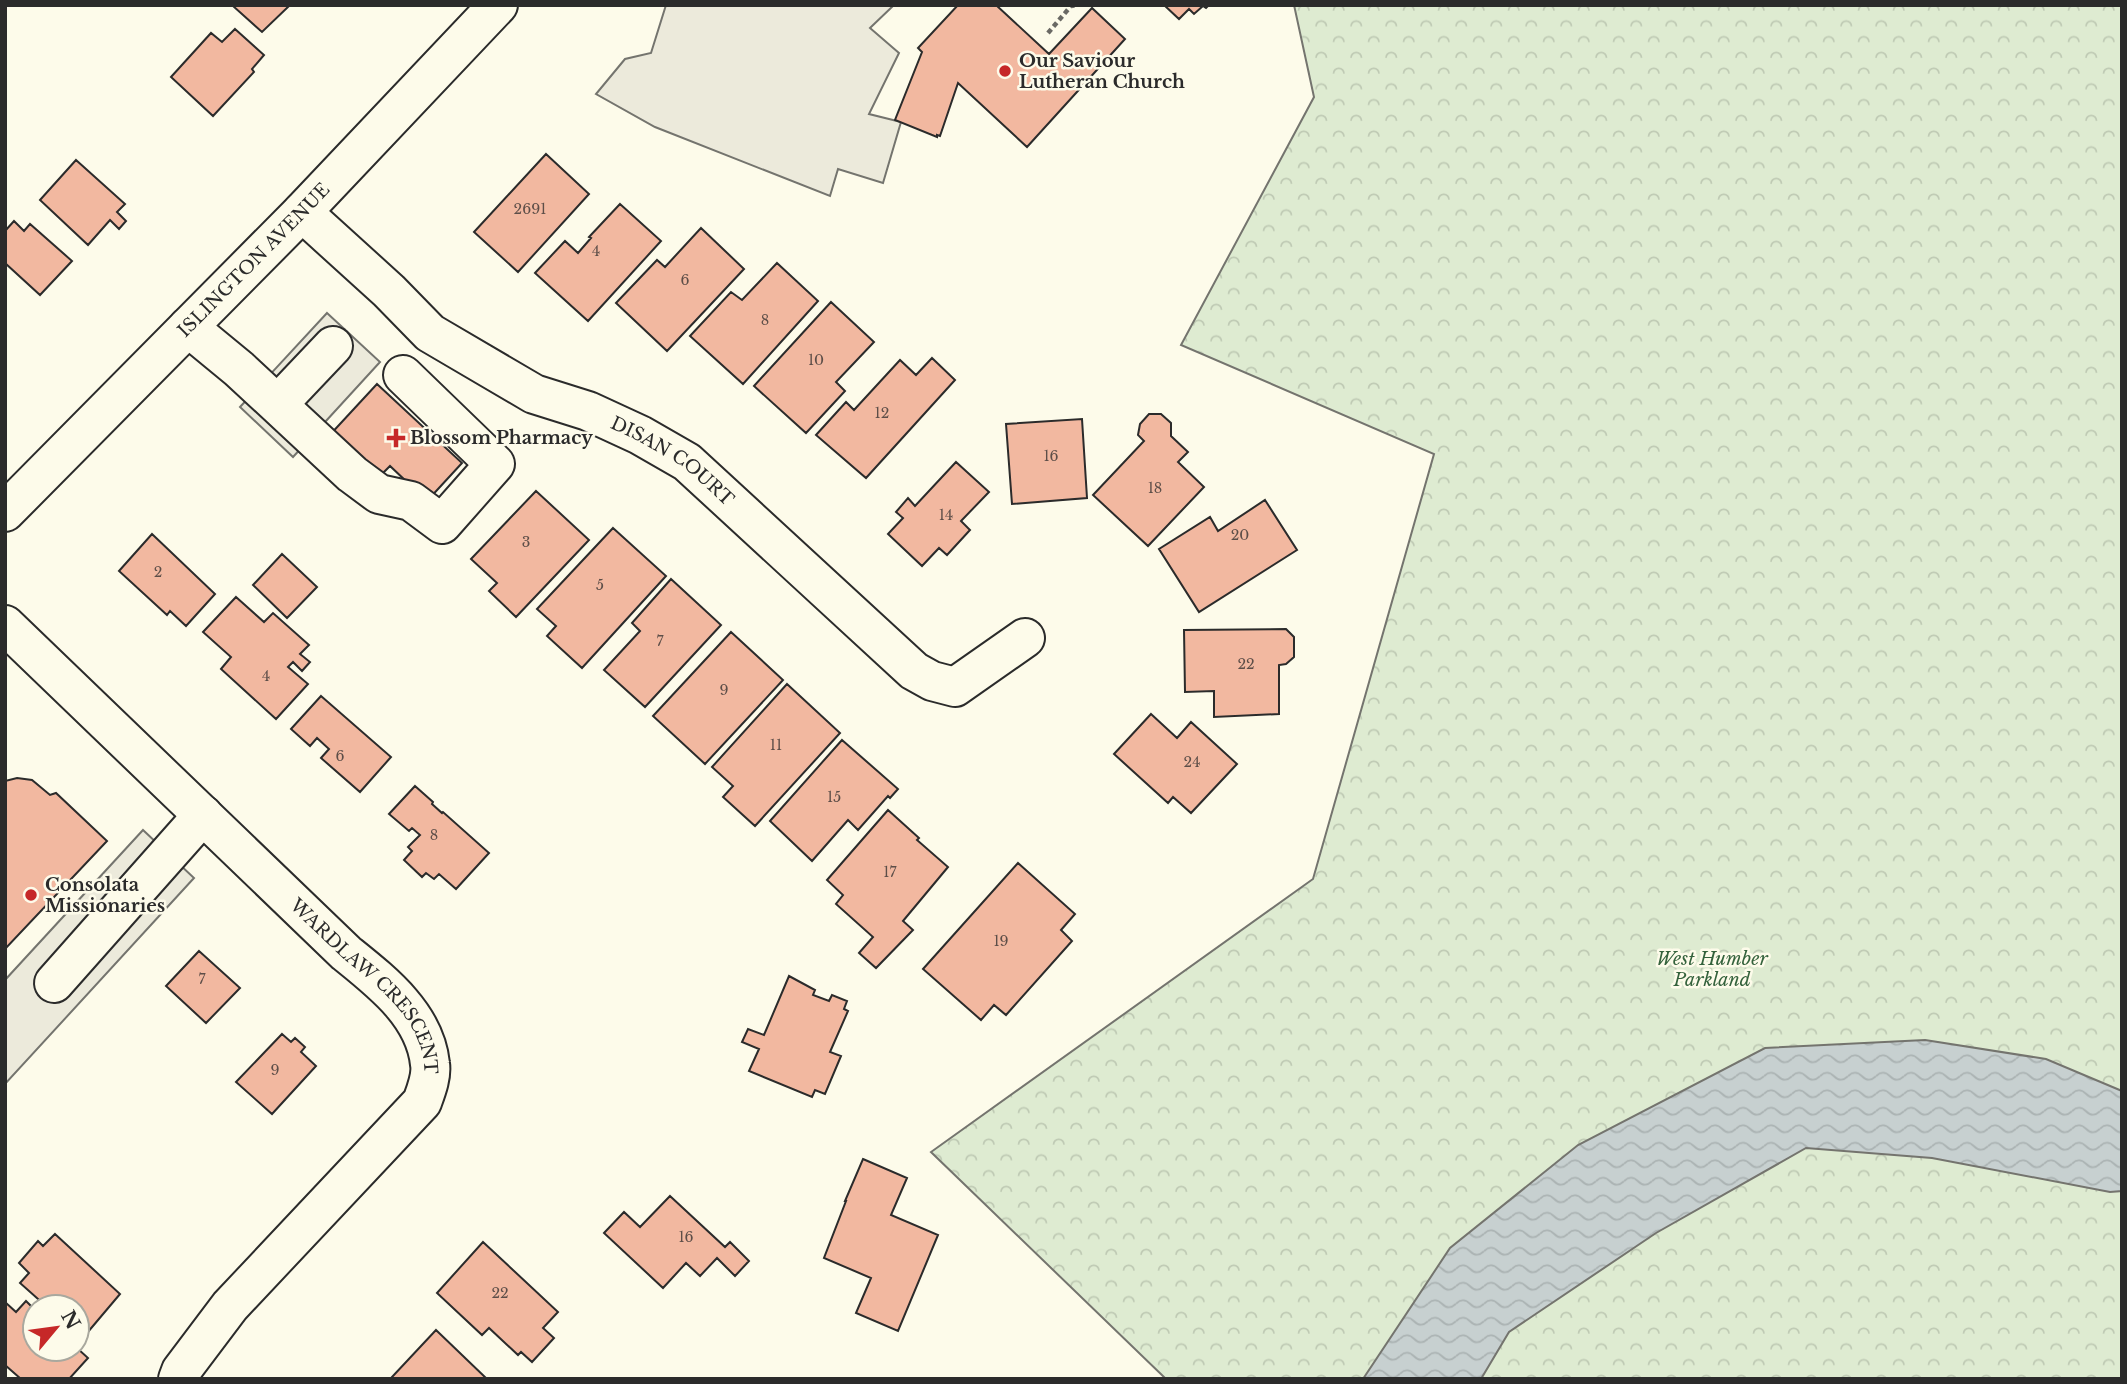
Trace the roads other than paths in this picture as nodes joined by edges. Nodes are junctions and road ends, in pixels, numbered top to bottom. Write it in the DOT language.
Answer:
graph roads {
  1 [pos="498,5"];
  2 [pos="302,212"];
  3 [pos="188,327"];
  4 [pos="333,346"];
  5 [pos="404,375"];
  6 [pos="278,404"];
  7 [pos="5,512"];
  8 [pos="5,625"];
  9 [pos="1025,638"];
  10 [pos="203,815"];
  11 [pos="54,984"];
  12 [pos="178,1379"];
  1 -- 2 [label="street, ISLINGTON AVENUE"];
  2 -- 3 [label="street, ISLINGTON AVENUE"];
  2 -- 9 [label="street, DISAN COURT"];
  3 -- 6 [label="street"];
  3 -- 7 [label="street, ISLINGTON AVENUE"];
  4 -- 6 [label="street"];
  5 -- 6 [label="street"];
  8 -- 10 [label="street, WARDLAW CRESCENT"];
  10 -- 11 [label="street"];
  10 -- 12 [label="street, WARDLAW CRESCENT"];
}
